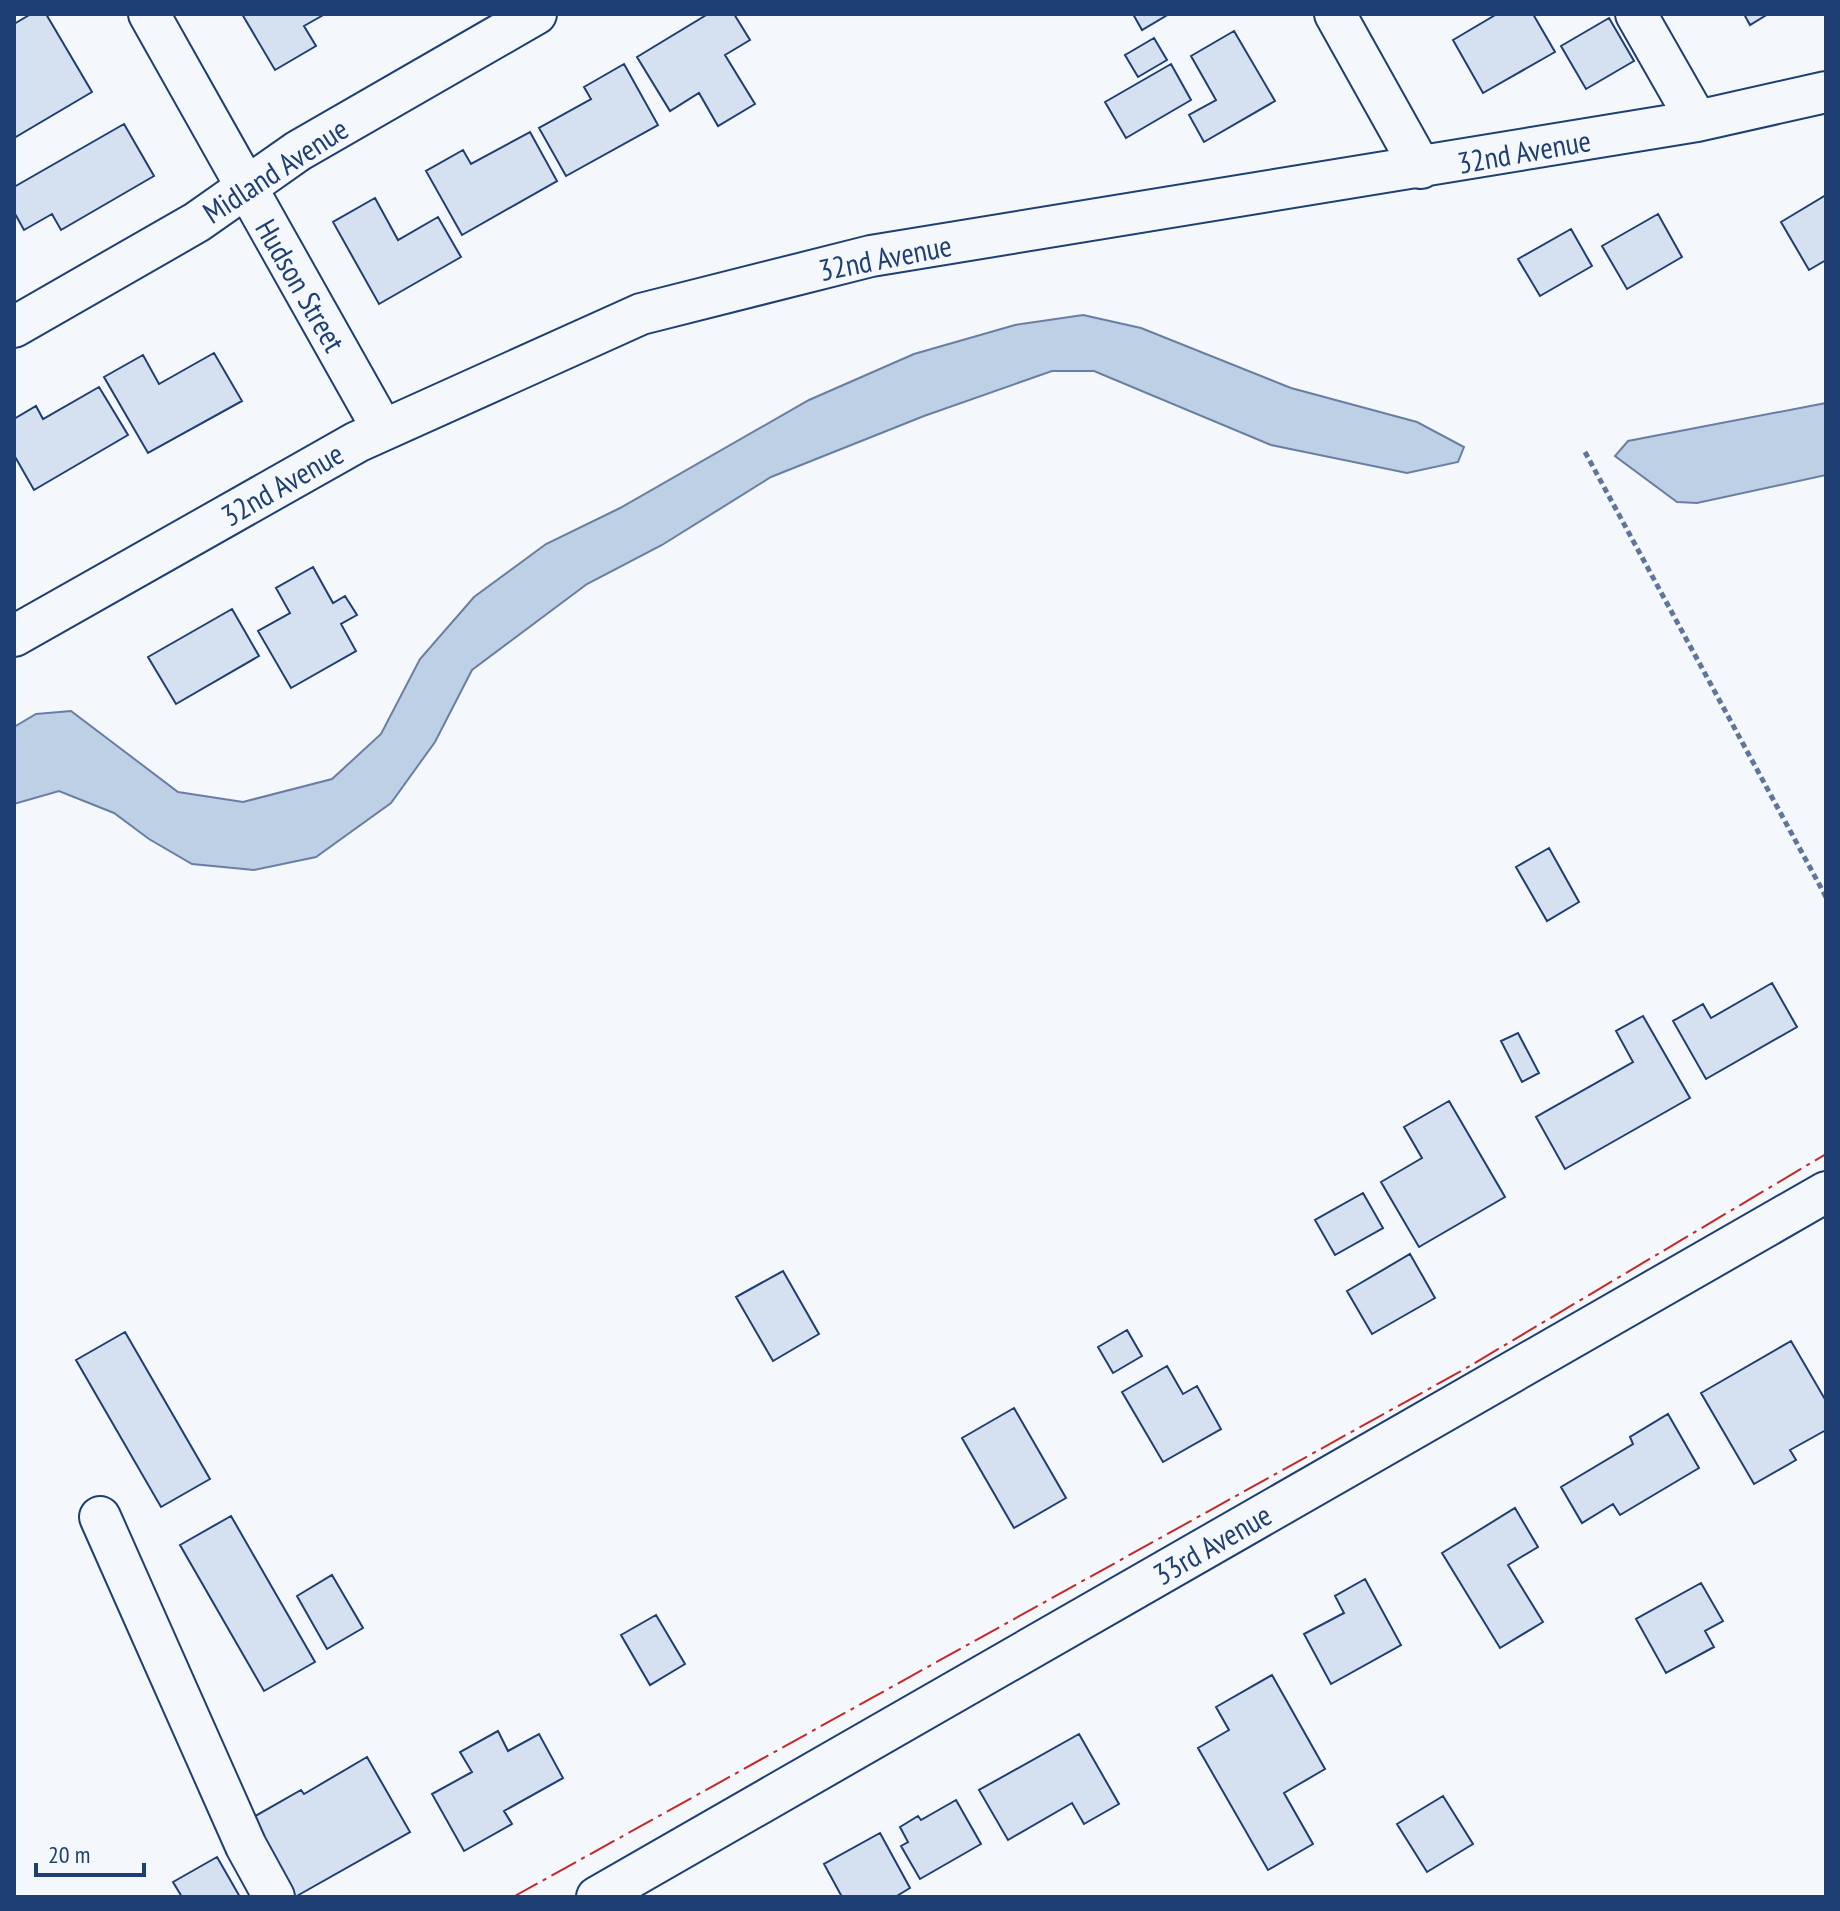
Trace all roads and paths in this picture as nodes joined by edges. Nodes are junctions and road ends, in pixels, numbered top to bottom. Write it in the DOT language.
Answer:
graph roads {
  1 [pos="149,14"];
  2 [pos="536,14"];
  3 [pos="1335,14"];
  4 [pos="1636,14"];
  5 [pos="1826,92"];
  6 [pos="1697,121"];
  7 [pos="1421,168"];
  8 [pos="246,188"];
  9 [pos="14,327"];
  10 [pos="383,430"];
  11 [pos="1585,452"];
  12 [pos="14,636"];
  13 [pos="1826,897"];
  14 [pos="1826,1192"];
  15 [pos="100,1517"];
  16 [pos="274,1897"];
  17 [pos="597,1897"];
  1 -- 8 [label="street, Hudson Street"];
  2 -- 8 [label="street, Midland Avenue"];
  3 -- 7 [label="street"];
  4 -- 6 [label="street"];
  5 -- 6 [label="street, 32nd Avenue"];
  6 -- 7 [label="street, 32nd Avenue"];
  7 -- 10 [label="street, 32nd Avenue"];
  8 -- 9 [label="street, Midland Avenue"];
  8 -- 10 [label="street, Hudson Street"];
  10 -- 12 [label="street, 32nd Avenue"];
  11 -- 13 [label="path"];
  14 -- 17 [label="street, 33rd Avenue"];
  15 -- 16 [label="street"];
}
